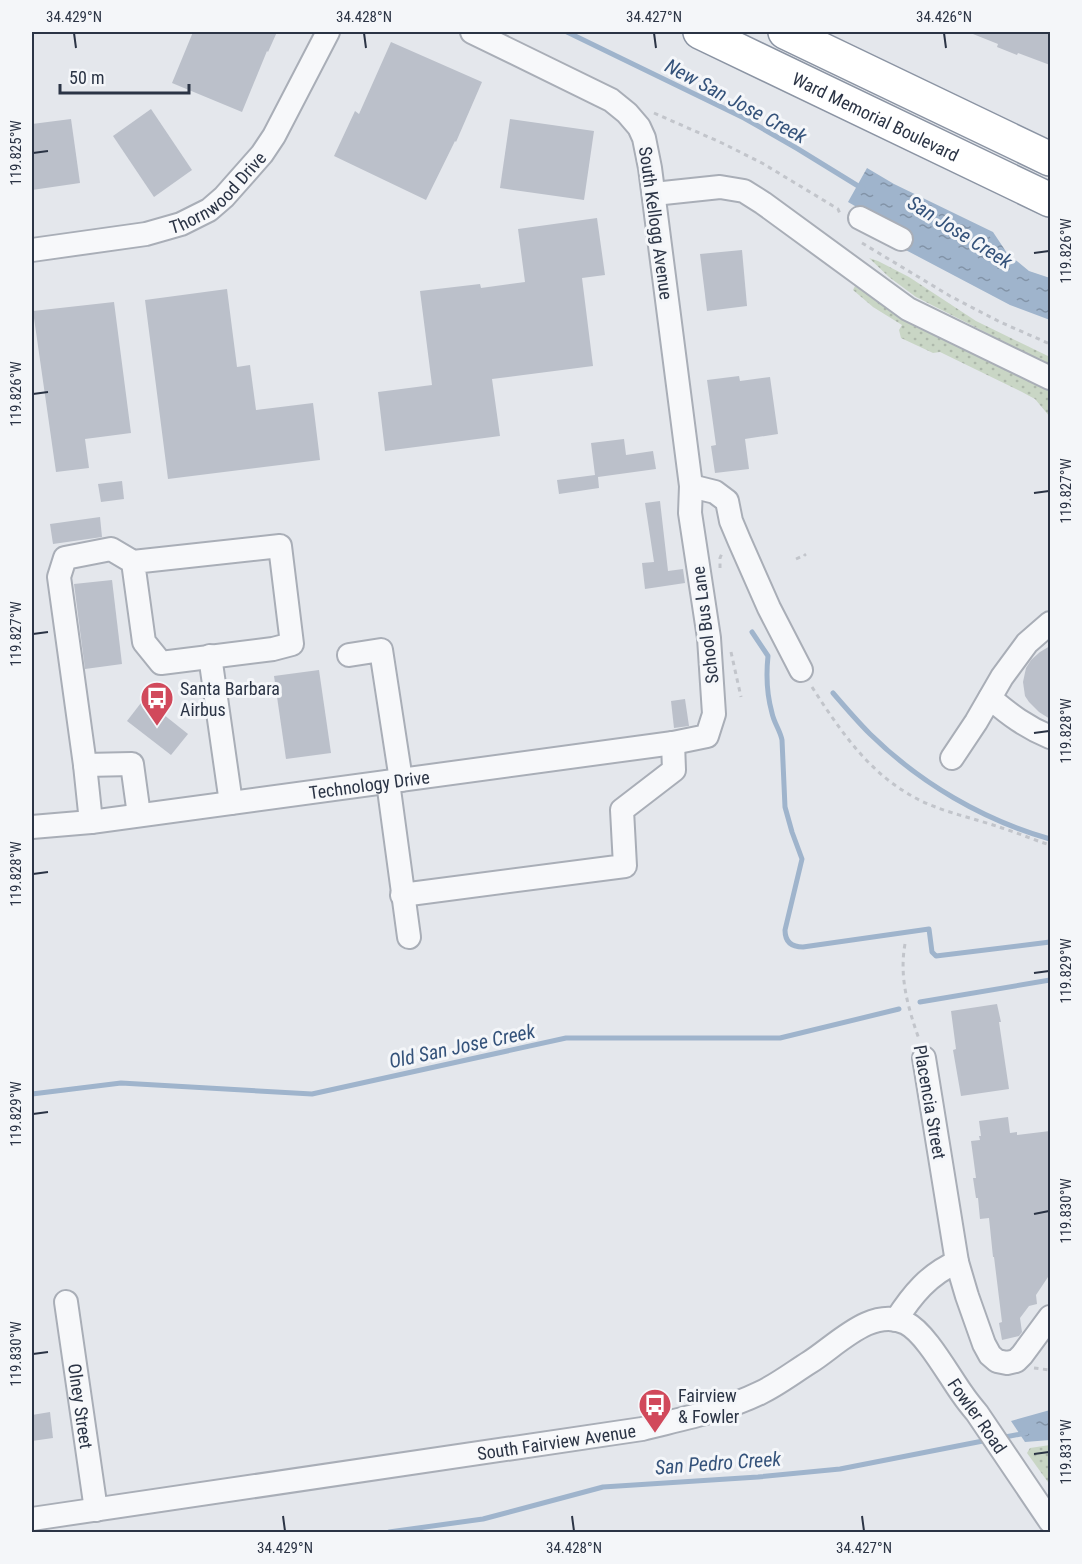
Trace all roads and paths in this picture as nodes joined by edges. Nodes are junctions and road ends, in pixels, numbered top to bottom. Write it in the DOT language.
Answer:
graph roads {
  1 [pos="328,32"];
  2 [pos="472,32"];
  3 [pos="700,32"];
  4 [pos="785,32"];
  5 [pos="633,120"];
  6 [pos="1050,159"];
  7 [pos="654,194"];
  8 [pos="1050,200"];
  9 [pos="852,224"];
  10 [pos="901,239"];
  11 [pos="32,250"];
  12 [pos="1050,344"];
  13 [pos="1050,378"];
  14 [pos="691,486"];
  15 [pos="690,513"];
  16 [pos="739,540"];
  17 [pos="804,554"];
  18 [pos="796,559"];
  19 [pos="133,562"];
  20 [pos="720,572"];
  21 [pos="1050,623"];
  22 [pos="731,650"];
  23 [pos="349,655"];
  24 [pos="210,656"];
  25 [pos="801,670"];
  26 [pos="741,697"];
  27 [pos="990,698"];
  28 [pos="707,736"];
  29 [pos="1050,737"];
  30 [pos="673,743"];
  31 [pos="952,758"];
  32 [pos="85,765"];
  33 [pos="395,781"];
  34 [pos="231,803"];
  35 [pos="139,815"];
  36 [pos="91,822"];
  37 [pos="32,827"];
  38 [pos="1050,845"];
  39 [pos="402,895"];
  40 [pos="409,937"];
  41 [pos="905,944"];
  42 [pos="924,1058"];
  43 [pos="957,1262"];
  44 [pos="66,1302"];
  45 [pos="1050,1317"];
  46 [pos="896,1320"];
  47 [pos="96,1510"];
  48 [pos="32,1519"];
  49 [pos="1050,1521"];
  1 -- 11 [label="street, Thornwood Drive"];
  2 -- 5 [label="street, South Kellogg Avenue"];
  3 -- 8 [label="highway, Ward Memorial Boulevard"];
  4 -- 6 [label="highway, Ward Memorial Boulevard"];
  5 -- 7 [label="street, South Kellogg Avenue"];
  5 -- 9 [label="path"];
  7 -- 13 [label="street"];
  7 -- 14 [label="street, South Kellogg Avenue"];
  9 -- 10 [label="street"];
  9 -- 12 [label="path"];
  14 -- 15 [label="street, South Kellogg Avenue"];
  14 -- 16 [label="street"];
  15 -- 28 [label="street, School Bus Lane"];
  16 -- 20 [label="path"];
  16 -- 25 [label="street"];
  17 -- 18 [label="path"];
  19 -- 24 [label="street"];
  19 -- 24 [label="street"];
  19 -- 32 [label="street"];
  21 -- 27 [label="street"];
  22 -- 26 [label="path"];
  23 -- 33 [label="street"];
  24 -- 34 [label="street"];
  25 -- 38 [label="path"];
  27 -- 29 [label="street"];
  27 -- 31 [label="street"];
  28 -- 30 [label="street, Technology Drive"];
  30 -- 33 [label="street, Technology Drive"];
  30 -- 39 [label="street"];
  32 -- 35 [label="street"];
  32 -- 36 [label="street"];
  33 -- 34 [label="street, Technology Drive"];
  33 -- 39 [label="street"];
  34 -- 35 [label="street, Technology Drive"];
  35 -- 36 [label="street, Technology Drive"];
  36 -- 37 [label="street, Technology Drive"];
  39 -- 40 [label="street"];
  41 -- 42 [label="path, Placencia Street"];
  42 -- 43 [label="street, Placencia Street"];
  43 -- 45 [label="street"];
  43 -- 46 [label="street"];
  44 -- 47 [label="street, Olney Street"];
  46 -- 47 [label="street, South Fairview Avenue"];
  46 -- 49 [label="street, Fowler Road"];
  47 -- 48 [label="street, South Fairview Avenue"];
}
